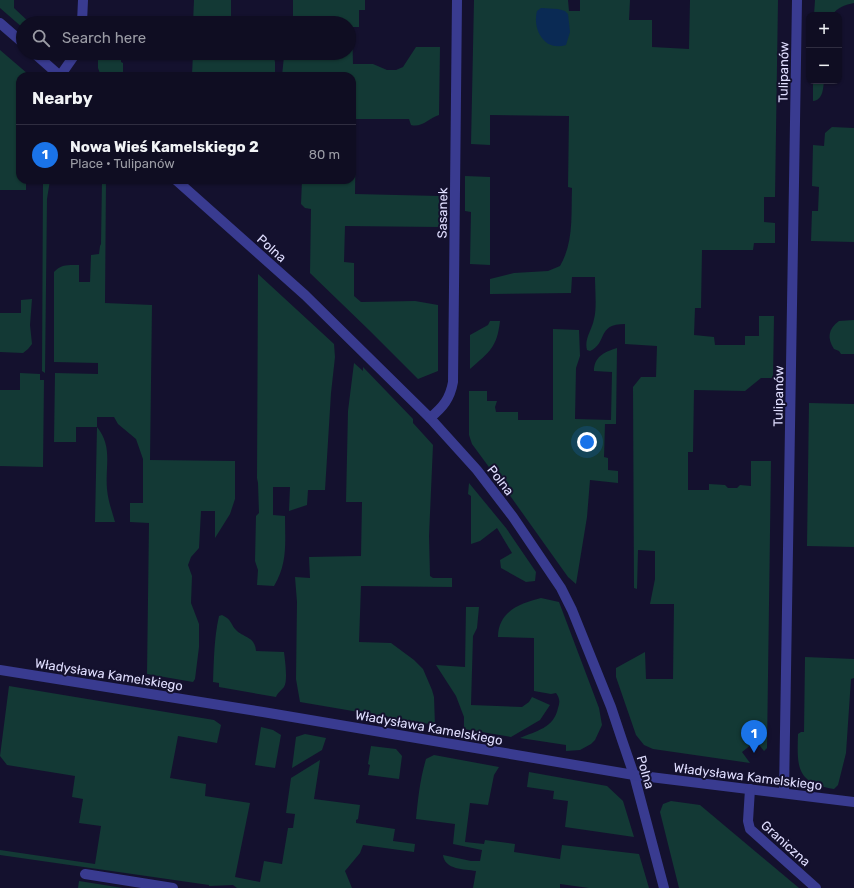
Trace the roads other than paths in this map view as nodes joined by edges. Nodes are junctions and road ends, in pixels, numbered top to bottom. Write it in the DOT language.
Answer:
graph roads {
  1 [pos="83,0"];
  2 [pos="457,0"];
  3 [pos="798,0"];
  4 [pos="82,16"];
  5 [pos="0,23"];
  6 [pos="16,37"];
  7 [pos="42,60"];
  8 [pos="71,60"];
  9 [pos="55,72"];
  10 [pos="63,72"];
  11 [pos="180,184"];
  12 [pos="430,418"];
  13 [pos="0,670"];
  14 [pos="634,775"];
  15 [pos="750,789"];
  16 [pos="784,793"];
  17 [pos="854,802"];
  18 [pos="85,874"];
  19 [pos="173,888"];
  20 [pos="664,888"];
  21 [pos="816,888"];
  1 -- 4 [label="street"];
  2 -- 12 [label="street, Sasanek"];
  3 -- 16 [label="street, Tulipanów"];
  5 -- 6 [label="street"];
  7 -- 9 [label="street"];
  8 -- 10 [label="street"];
  11 -- 12 [label="street, Polna"];
  12 -- 14 [label="street, Polna"];
  13 -- 14 [label="street, Władysława Kamelskiego"];
  14 -- 15 [label="street, Władysława Kamelskiego"];
  14 -- 20 [label="street, Polna"];
  15 -- 16 [label="street, Władysława Kamelskiego"];
  15 -- 21 [label="street, Graniczna"];
  16 -- 17 [label="street, Władysława Kamelskiego"];
  18 -- 19 [label="street"];
}
